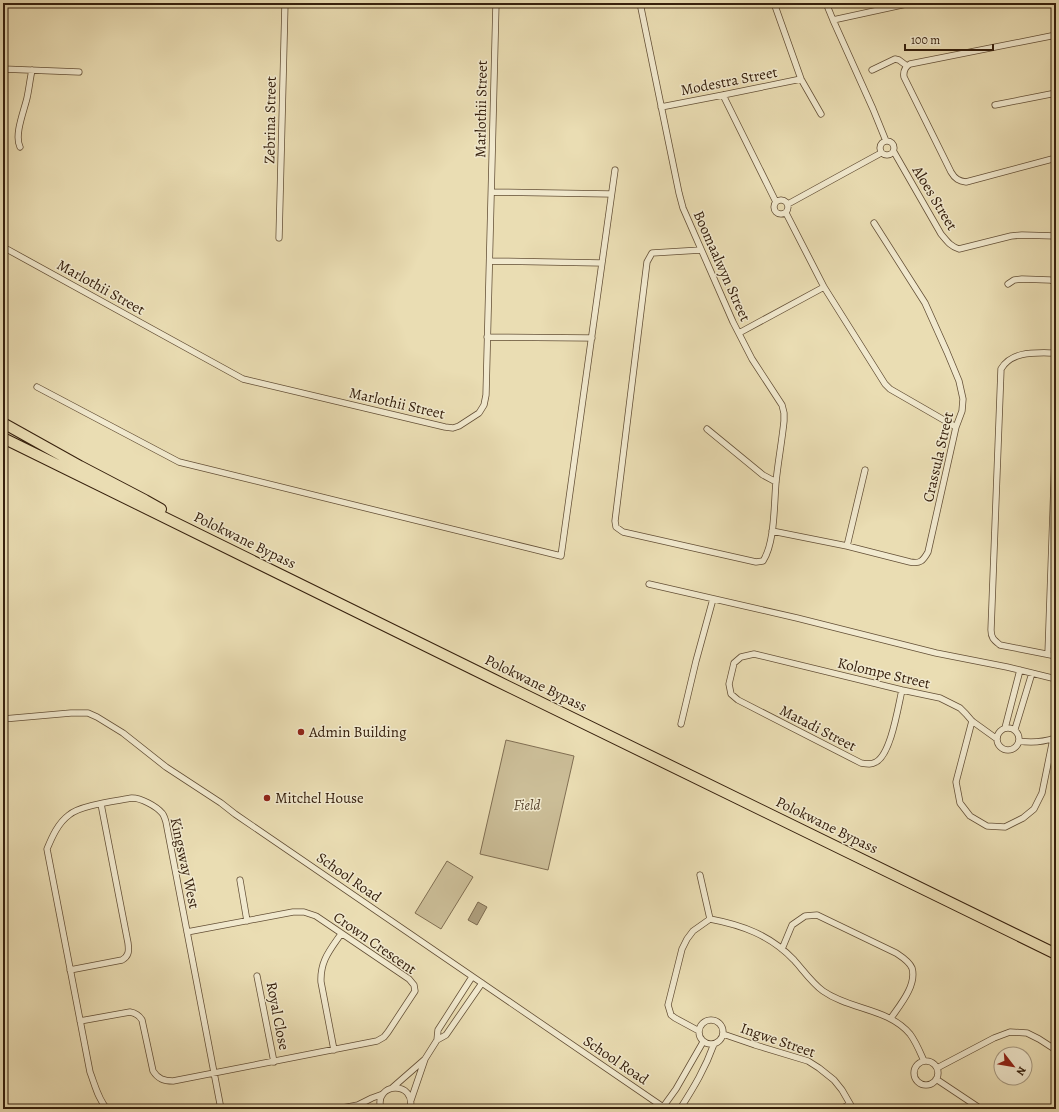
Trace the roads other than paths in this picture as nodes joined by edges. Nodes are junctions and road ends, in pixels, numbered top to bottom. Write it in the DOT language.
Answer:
graph roads {
  1 [pos="285,3"];
  2 [pos="496,3"];
  3 [pos="640,3"];
  4 [pos="774,3"];
  5 [pos="826,3"];
  6 [pos="911,3"];
  7 [pos="900,4"];
  8 [pos="833,20"];
  9 [pos="1056,34"];
  10 [pos="906,68"];
  11 [pos="3,69"];
  12 [pos="32,70"];
  13 [pos="872,70"];
  14 [pos="79,72"];
  15 [pos="801,79"];
  16 [pos="1056,93"];
  17 [pos="723,96"];
  18 [pos="995,105"];
  19 [pos="661,107"];
  20 [pos="821,114"];
  21 [pos="886,141"];
  22 [pos="20,147"];
  23 [pos="881,152"];
  24 [pos="894,152"];
  25 [pos="1056,158"];
  26 [pos="615,170"];
  27 [pos="492,192"];
  28 [pos="611,194"];
  29 [pos="776,202"];
  30 [pos="788,204"];
  31 [pos="786,213"];
  32 [pos="874,223"];
  33 [pos="1056,236"];
  34 [pos="279,238"];
  35 [pos="3,246"];
  36 [pos="701,250"];
  37 [pos="490,261"];
  38 [pos="602,263"];
  39 [pos="1056,282"];
  40 [pos="1008,284"];
  41 [pos="824,286"];
  42 [pos="739,332"];
  43 [pos="487,337"];
  44 [pos="592,338"];
  45 [pos="1056,353"];
  46 [pos="37,387"];
  47 [pos="3,423"];
  48 [pos="1056,425"];
  49 [pos="956,428"];
  50 [pos="707,429"];
  51 [pos="3,438"];
  52 [pos="3,443"];
  53 [pos="865,470"];
  54 [pos="776,482"];
  55 [pos="93,483"];
  56 [pos="169,519"];
  57 [pos="772,531"];
  58 [pos="847,546"];
  59 [pos="649,584"];
  60 [pos="713,599"];
  61 [pos="754,654"];
  62 [pos="1048,654"];
  63 [pos="1056,656"];
  64 [pos="1020,670"];
  65 [pos="1032,673"];
  66 [pos="1056,679"];
  67 [pos="902,690"];
  68 [pos="3,719"];
  69 [pos="972,721"];
  70 [pos="681,724"];
  71 [pos="1004,728"];
  72 [pos="1015,729"];
  73 [pos="997,739"];
  74 [pos="1054,739"];
  75 [pos="1019,741"];
  76 [pos="101,804"];
  77 [pos="700,875"];
  78 [pos="240,880"];
  79 [pos="710,919"];
  80 [pos="247,920"];
  81 [pos="187,932"];
  82 [pos="341,934"];
  83 [pos="782,949"];
  84 [pos="1056,954"];
  85 [pos="70,970"];
  86 [pos="257,976"];
  87 [pos="472,977"];
  88 [pos="482,983"];
  89 [pos="891,1018"];
  90 [pos="80,1021"];
  91 [pos="699,1031"];
  92 [pos="722,1034"];
  93 [pos="437,1040"];
  94 [pos="703,1042"];
  95 [pos="714,1044"];
  96 [pos="334,1050"];
  97 [pos="1056,1050"];
  98 [pos="425,1059"];
  99 [pos="924,1061"];
  100 [pos="274,1062"];
  101 [pos="937,1068"];
  102 [pos="214,1073"];
  103 [pos="936,1079"];
  104 [pos="392,1088"];
  105 [pos="383,1094"];
  106 [pos="411,1100"];
  107 [pos="358,1105"];
  108 [pos="851,1106"];
  109 [pos="664,1108"];
  110 [pos="107,1109"];
  111 [pos="221,1109"];
  112 [pos="338,1109"];
  113 [pos="370,1109"];
  114 [pos="381,1109"];
  115 [pos="410,1109"];
  116 [pos="680,1109"];
  117 [pos="841,1109"];
  118 [pos="981,1109"];
  1 -- 34 [label="street, Zebrina Street"];
  2 -- 27 [label="street, Marlothii Street"];
  3 -- 19 [label="street, Boomaalwyn Street"];
  4 -- 15 [label="street"];
  5 -- 8 [label="street"];
  6 -- 7 [label="street"];
  7 -- 8 [label="street"];
  8 -- 21 [label="street"];
  9 -- 10 [label="street"];
  10 -- 13 [label="street"];
  10 -- 25 [label="street"];
  11 -- 12 [label="street"];
  12 -- 14 [label="street"];
  12 -- 22 [label="street"];
  15 -- 17 [label="street, Modestra Street"];
  15 -- 20 [label="street"];
  16 -- 18 [label="street"];
  17 -- 19 [label="street, Modestra Street"];
  17 -- 29 [label="street"];
  19 -- 36 [label="street, Boomaalwyn Street"];
  21 -- 23 [label="street"];
  21 -- 24 [label="street"];
  23 -- 24 [label="street"];
  23 -- 30 [label="street"];
  24 -- 33 [label="street, Aloes Street"];
  26 -- 28 [label="street"];
  27 -- 28 [label="street"];
  27 -- 37 [label="street, Marlothii Street"];
  28 -- 38 [label="street"];
  29 -- 30 [label="street"];
  29 -- 31 [label="street"];
  30 -- 31 [label="street"];
  31 -- 41 [label="street"];
  32 -- 49 [label="street, Crassula Street"];
  35 -- 43 [label="street, Marlothii Street"];
  36 -- 42 [label="street, Boomaalwyn Street"];
  36 -- 57 [label="street, Boomaalwyn Street"];
  37 -- 38 [label="street"];
  37 -- 43 [label="street, Marlothii Street"];
  38 -- 44 [label="street"];
  39 -- 40 [label="street"];
  41 -- 42 [label="street"];
  41 -- 49 [label="street"];
  42 -- 54 [label="street, Boomaalwyn Street"];
  43 -- 44 [label="street"];
  44 -- 46 [label="street"];
  45 -- 62 [label="street"];
  47 -- 56 [label="highway"];
  48 -- 62 [label="street"];
  49 -- 58 [label="street, Crassula Street"];
  50 -- 54 [label="street"];
  51 -- 55 [label="highway, Polokwane Bypass"];
  52 -- 55 [label="highway"];
  53 -- 58 [label="street"];
  54 -- 57 [label="street, Boomaalwyn Street"];
  55 -- 56 [label="highway, Polokwane Bypass"];
  56 -- 84 [label="highway, Polokwane Bypass"];
  57 -- 58 [label="street, Crassula Street"];
  59 -- 60 [label="street"];
  60 -- 64 [label="street"];
  60 -- 70 [label="street"];
  61 -- 67 [label="street, Kolompe Street"];
  61 -- 67 [label="street, Matadi Street"];
  62 -- 63 [label="street"];
  64 -- 65 [label="street"];
  64 -- 71 [label="street"];
  65 -- 66 [label="street"];
  65 -- 72 [label="street"];
  67 -- 69 [label="street, Kolompe Street"];
  68 -- 87 [label="street, School Road"];
  69 -- 73 [label="street, Kolompe Street"];
  69 -- 74 [label="street"];
  71 -- 72 [label="street"];
  71 -- 73 [label="street"];
  72 -- 75 [label="street"];
  73 -- 75 [label="street"];
  74 -- 75 [label="street"];
  76 -- 81 [label="street, Kingsway West"];
  76 -- 85 [label="street, Kingsway West"];
  76 -- 85 [label="street"];
  77 -- 79 [label="street"];
  78 -- 80 [label="street"];
  79 -- 83 [label="street"];
  79 -- 91 [label="street"];
  80 -- 81 [label="street, Crown Crescent"];
  80 -- 82 [label="street, Crown Crescent"];
  81 -- 102 [label="street, Kingsway West"];
  82 -- 96 [label="street"];
  82 -- 96 [label="street, Crown Crescent"];
  83 -- 89 [label="street"];
  83 -- 89 [label="street"];
  85 -- 90 [label="street, Kingsway West"];
  86 -- 100 [label="street, Royal Close"];
  87 -- 88 [label="street, School Road"];
  87 -- 93 [label="street"];
  88 -- 93 [label="street"];
  88 -- 109 [label="street, School Road"];
  89 -- 99 [label="street"];
  90 -- 102 [label="street, Crown Crescent"];
  90 -- 110 [label="street, Kingsway West"];
  91 -- 92 [label="street"];
  91 -- 94 [label="street"];
  92 -- 95 [label="street"];
  92 -- 108 [label="street, Ingwe Street"];
  93 -- 98 [label="street"];
  94 -- 95 [label="street"];
  94 -- 109 [label="street"];
  95 -- 116 [label="street"];
  96 -- 100 [label="street, Crown Crescent"];
  97 -- 101 [label="street"];
  98 -- 104 [label="street"];
  98 -- 106 [label="street"];
  99 -- 101 [label="street"];
  99 -- 103 [label="street"];
  100 -- 102 [label="street, Crown Crescent"];
  101 -- 103 [label="street"];
  102 -- 111 [label="street, Kingsway West"];
  103 -- 118 [label="street"];
  104 -- 105 [label="street"];
  104 -- 106 [label="street"];
  105 -- 107 [label="street"];
  105 -- 114 [label="street"];
  106 -- 115 [label="street"];
  107 -- 112 [label="street"];
  107 -- 113 [label="street"];
  108 -- 117 [label="street"];
}
